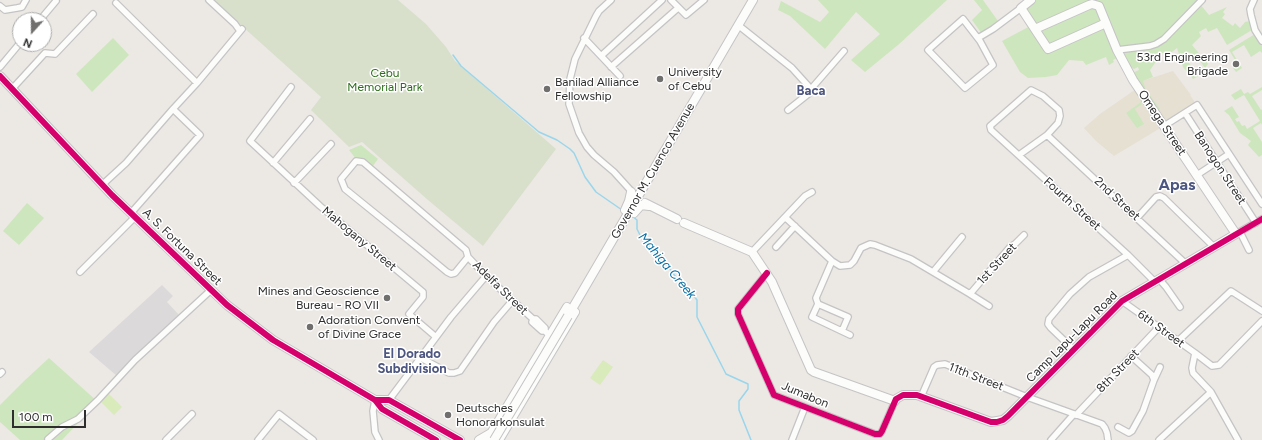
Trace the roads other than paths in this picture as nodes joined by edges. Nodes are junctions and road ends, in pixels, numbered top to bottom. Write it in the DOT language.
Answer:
graph roads {
  1 [pos="26,0"];
  2 [pos="57,0"];
  3 [pos="209,0"];
  4 [pos="611,0"];
  5 [pos="662,0"];
  6 [pos="671,0"];
  7 [pos="704,0"];
  8 [pos="753,0"];
  9 [pos="1031,0"];
  10 [pos="1202,0"];
  11 [pos="1254,0"];
  12 [pos="116,3"];
  13 [pos="0,6"];
  14 [pos="678,8"];
  15 [pos="1021,8"];
  16 [pos="47,12"];
  17 [pos="93,14"];
  18 [pos="1106,23"];
  19 [pos="738,25"];
  20 [pos="1035,29"];
  21 [pos="584,38"];
  22 [pos="978,38"];
  23 [pos="1262,41"];
  24 [pos="1117,50"];
  25 [pos="844,51"];
  26 [pos="12,52"];
  27 [pos="601,56"];
  28 [pos="0,67"];
  29 [pos="611,67"];
  30 [pos="0,76"];
  31 [pos="620,76"];
  32 [pos="197,83"];
  33 [pos="291,87"];
  34 [pos="12,89"];
  35 [pos="811,89"];
  36 [pos="173,109"];
  37 [pos="788,110"];
  38 [pos="1185,113"];
  39 [pos="310,119"];
  40 [pos="1164,126"];
  41 [pos="1047,135"];
  42 [pos="331,144"];
  43 [pos="1229,154"];
  44 [pos="1019,156"];
  45 [pos="1217,162"];
  46 [pos="273,163"];
  47 [pos="1197,175"];
  48 [pos="294,183"];
  49 [pos="102,185"];
  50 [pos="631,192"];
  51 [pos="812,192"];
  52 [pos="638,198"];
  53 [pos="1262,204"];
  54 [pos="649,206"];
  55 [pos="631,209"];
  56 [pos="133,215"];
  57 [pos="786,218"];
  58 [pos="1137,218"];
  59 [pos="1262,219"];
  60 [pos="1256,223"];
  61 [pos="621,226"];
  62 [pos="795,226"];
  63 [pos="1238,233"];
  64 [pos="1024,235"];
  65 [pos="962,238"];
  66 [pos="776,247"];
  67 [pos="1214,247"];
  68 [pos="1249,250"];
  69 [pos="752,252"];
  70 [pos="604,254"];
  71 [pos="1128,255"];
  72 [pos="468,257"];
  73 [pos="832,261"];
  74 [pos="1186,264"];
  75 [pos="80,272"];
  76 [pos="933,272"];
  77 [pos="767,273"];
  78 [pos="486,276"];
  79 [pos="589,280"];
  80 [pos="1157,280"];
  81 [pos="211,290"];
  82 [pos="970,294"];
  83 [pos="1122,300"];
  84 [pos="512,301"];
  85 [pos="818,304"];
  86 [pos="989,306"];
  87 [pos="1180,307"];
  88 [pos="1262,311"];
  89 [pos="1262,321"];
  90 [pos="1160,327"];
  91 [pos="842,331"];
  92 [pos="547,333"];
  93 [pos="850,335"];
  94 [pos="436,337"];
  95 [pos="1178,341"];
  96 [pos="1073,349"];
  97 [pos="1195,353"];
  98 [pos="1132,356"];
  99 [pos="421,358"];
  100 [pos="1160,367"];
  101 [pos="1154,380"];
  102 [pos="522,383"];
  103 [pos="530,388"];
  104 [pos="1211,392"];
  105 [pos="921,397"];
  106 [pos="1027,397"];
  107 [pos="513,398"];
  108 [pos="375,400"];
  109 [pos="389,400"];
  110 [pos="894,401"];
  111 [pos="521,402"];
  112 [pos="805,408"];
  113 [pos="192,414"];
  114 [pos="1075,414"];
  115 [pos="1118,427"];
  116 [pos="493,431"];
  117 [pos="48,439"];
  118 [pos="166,440"];
  119 [pos="258,440"];
  120 [pos="313,440"];
  121 [pos="379,440"];
  122 [pos="436,440"];
  123 [pos="460,440"];
  124 [pos="479,440"];
  125 [pos="488,440"];
  126 [pos="494,440"];
  127 [pos="499,440"];
  128 [pos="792,440"];
  129 [pos="1051,440"];
  130 [pos="1108,440"];
  131 [pos="1159,440"];
  132 [pos="1238,440"];
  1 -- 13 [label="street"];
  2 -- 16 [label="street"];
  3 -- 32 [label="street"];
  4 -- 21 [label="street"];
  5 -- 27 [label="street"];
  6 -- 14 [label="street"];
  7 -- 14 [label="street"];
  8 -- 19 [label="main road, Governor M. Cuenco Avenue"];
  9 -- 15 [label="main road"];
  10 -- 24 [label="street"];
  11 -- 23 [label="street"];
  12 -- 32 [label="street"];
  14 -- 29 [label="street"];
  15 -- 20 [label="main road"];
  15 -- 22 [label="street"];
  17 -- 34 [label="street"];
  18 -- 20 [label="main road"];
  18 -- 20 [label="main road, Omega Street"];
  18 -- 24 [label="main road, Omega Street"];
  19 -- 35 [label="street"];
  19 -- 52 [label="main road, Governor M. Cuenco Avenue"];
  21 -- 27 [label="street"];
  21 -- 50 [label="street"];
  22 -- 22 [label="street"];
  24 -- 40 [label="main road, Omega Street"];
  25 -- 35 [label="street"];
  26 -- 28 [label="street"];
  27 -- 29 [label="street"];
  29 -- 31 [label="street"];
  30 -- 34 [label="main road, A. S. Fortuna Street"];
  32 -- 36 [label="street"];
  33 -- 46 [label="street, Mahogany Street"];
  34 -- 49 [label="main road, A. S. Fortuna Street"];
  35 -- 37 [label="street"];
  36 -- 49 [label="street"];
  36 -- 56 [label="street"];
  38 -- 40 [label="street"];
  38 -- 43 [label="street"];
  38 -- 45 [label="street, Banogon Street"];
  39 -- 46 [label="street"];
  40 -- 47 [label="main road, Omega Street"];
  41 -- 44 [label="street"];
  41 -- 44 [label="street, Fourth Street"];
  41 -- 58 [label="street, 2nd Street"];
  42 -- 48 [label="street"];
  43 -- 45 [label="street"];
  43 -- 53 [label="street"];
  44 -- 71 [label="street, Fourth Street"];
  45 -- 47 [label="street"];
  45 -- 60 [label="street, Banogon Street"];
  46 -- 48 [label="street, Mahogany Street"];
  47 -- 63 [label="main road, Omega Street"];
  48 -- 94 [label="street, Mahogany Street"];
  49 -- 56 [label="main road, A. S. Fortuna Street"];
  50 -- 52 [label="street"];
  50 -- 55 [label="main road"];
  51 -- 57 [label="street"];
  52 -- 54 [label="main road"];
  52 -- 55 [label="main road, Governor M. Cuenco Avenue"];
  54 -- 55 [label="main road"];
  54 -- 69 [label="main road"];
  55 -- 61 [label="main road, Governor M. Cuenco Avenue"];
  56 -- 75 [label="street"];
  56 -- 81 [label="main road, A. S. Fortuna Street"];
  57 -- 62 [label="street"];
  57 -- 69 [label="street"];
  58 -- 67 [label="street"];
  58 -- 74 [label="street, 2nd Street"];
  59 -- 60 [label="street, Camp Lapu-Lapu Road"];
  60 -- 63 [label="street, Camp Lapu-Lapu Road"];
  61 -- 70 [label="main road"];
  61 -- 70 [label="main road, Governor M. Cuenco Avenue"];
  62 -- 66 [label="street"];
  62 -- 73 [label="street"];
  63 -- 67 [label="main road, Camp Lapu-Lapu Road"];
  63 -- 68 [label="street"];
  64 -- 82 [label="street, 1st Street"];
  65 -- 76 [label="street"];
  67 -- 74 [label="main road, Camp Lapu-Lapu Road"];
  69 -- 77 [label="main road"];
  70 -- 79 [label="main road, Governor M. Cuenco Avenue"];
  71 -- 80 [label="street, Fourth Street"];
  71 -- 96 [label="street"];
  72 -- 72 [label="street, Adelfa Street"];
  72 -- 78 [label="street, Adelfa Street"];
  73 -- 76 [label="street"];
  73 -- 85 [label="street"];
  74 -- 80 [label="main road, Camp Lapu-Lapu Road"];
  76 -- 82 [label="street"];
  77 -- 110 [label="main road"];
  77 -- 112 [label="street, Jumabon"];
  78 -- 84 [label="street, Adelfa Street"];
  78 -- 94 [label="street"];
  79 -- 92 [label="main road, Governor M. Cuenco Avenue"];
  79 -- 103 [label="main road, Governor M. Cuenco Avenue"];
  79 -- 126 [label="main road, Governor M. Cuenco Avenue, bridge"];
  80 -- 83 [label="main road, Camp Lapu-Lapu Road"];
  80 -- 87 [label="street, Fourth Street"];
  81 -- 108 [label="main road, A. S. Fortuna Street"];
  81 -- 117 [label="street"];
  82 -- 86 [label="street"];
  83 -- 90 [label="street, 6th Street"];
  83 -- 96 [label="main road, Camp Lapu-Lapu Road"];
  84 -- 92 [label="street, Adelfa Street"];
  84 -- 99 [label="street"];
  85 -- 91 [label="street"];
  85 -- 91 [label="street"];
  88 -- 95 [label="street"];
  89 -- 97 [label="street"];
  90 -- 95 [label="street, 6th Street"];
  90 -- 98 [label="street, 8th Street"];
  91 -- 93 [label="street"];
  92 -- 102 [label="main road, Governor M. Cuenco Avenue"];
  94 -- 99 [label="street"];
  95 -- 97 [label="street, 6th Street"];
  96 -- 106 [label="main road, Camp Lapu-Lapu Road"];
  97 -- 104 [label="street, 6th Street"];
  98 -- 101 [label="street"];
  98 -- 114 [label="street, 8th Street"];
  99 -- 109 [label="street"];
  100 -- 101 [label="street"];
  101 -- 115 [label="street"];
  102 -- 103 [label="main road"];
  102 -- 107 [label="main road, Governor M. Cuenco Avenue"];
  103 -- 111 [label="main road, Governor M. Cuenco Avenue"];
  104 -- 131 [label="street"];
  104 -- 132 [label="street, 6th Street"];
  105 -- 106 [label="main road, Camp Lapu-Lapu Road"];
  105 -- 106 [label="street, 11th Street"];
  105 -- 110 [label="main road, Camp Lapu-Lapu Road"];
  106 -- 114 [label="street, 11th Street"];
  107 -- 111 [label="main road"];
  107 -- 116 [label="main road, Governor M. Cuenco Avenue"];
  108 -- 109 [label="main road"];
  108 -- 121 [label="street"];
  108 -- 122 [label="main road, A. S. Fortuna Street"];
  109 -- 123 [label="main road"];
  110 -- 112 [label="street, Jumabon"];
  111 -- 127 [label="main road, Governor M. Cuenco Avenue"];
  112 -- 128 [label="street"];
  113 -- 118 [label="street"];
  114 -- 129 [label="street, 8th Street"];
  114 -- 130 [label="street, 11th Street"];
  116 -- 124 [label="main road"];
  116 -- 125 [label="main road, Governor M. Cuenco Avenue"];
  119 -- 120 [label="street"];
}
